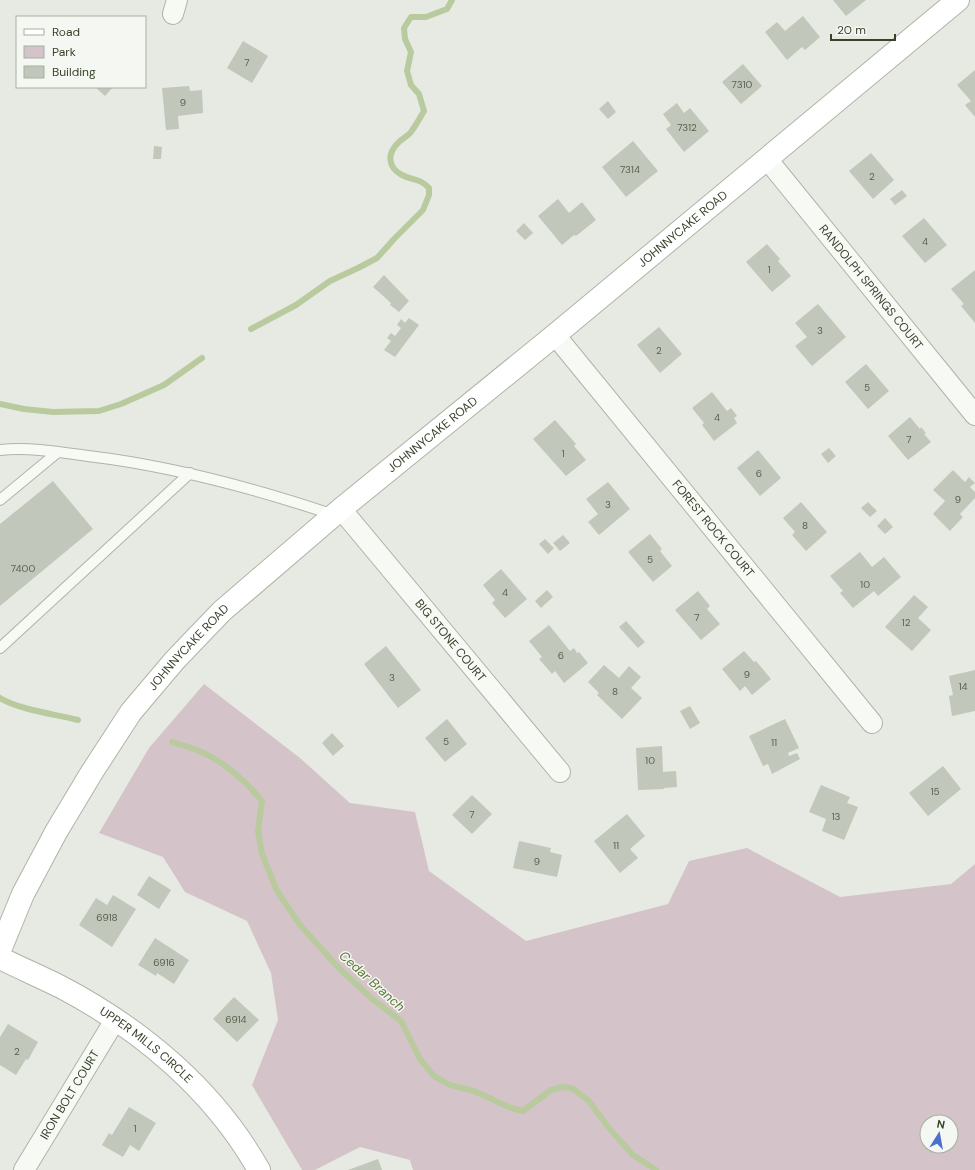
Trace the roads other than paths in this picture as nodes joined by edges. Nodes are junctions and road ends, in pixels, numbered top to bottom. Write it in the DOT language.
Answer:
graph roads {
  1 [pos="958,0"];
  2 [pos="767,159"];
  3 [pos="555,335"];
  4 [pos="975,415"];
  5 [pos="0,450"];
  6 [pos="58,452"];
  7 [pos="190,473"];
  8 [pos="0,500"];
  9 [pos="338,512"];
  10 [pos="0,648"];
  11 [pos="872,723"];
  12 [pos="560,772"];
  13 [pos="0,950"];
  14 [pos="0,958"];
  15 [pos="115,1020"];
  16 [pos="24,1170"];
  17 [pos="260,1170"];
  1 -- 2 [label="street, JOHNNYCAKE ROAD"];
  2 -- 3 [label="street, JOHNNYCAKE ROAD"];
  2 -- 4 [label="street, RANDOLPH SPRINGS COURT"];
  3 -- 9 [label="street, JOHNNYCAKE ROAD"];
  3 -- 11 [label="street, FOREST ROCK COURT"];
  5 -- 6 [label="lane"];
  6 -- 7 [label="lane"];
  6 -- 8 [label="lane"];
  7 -- 9 [label="lane"];
  7 -- 10 [label="lane"];
  9 -- 12 [label="street, BIG STONE COURT"];
  9 -- 13 [label="street, JOHNNYCAKE ROAD"];
  14 -- 15 [label="street, UPPER MILLS CIRCLE"];
  15 -- 16 [label="street, IRON BOLT COURT"];
  15 -- 17 [label="street, UPPER MILLS CIRCLE"];
}
